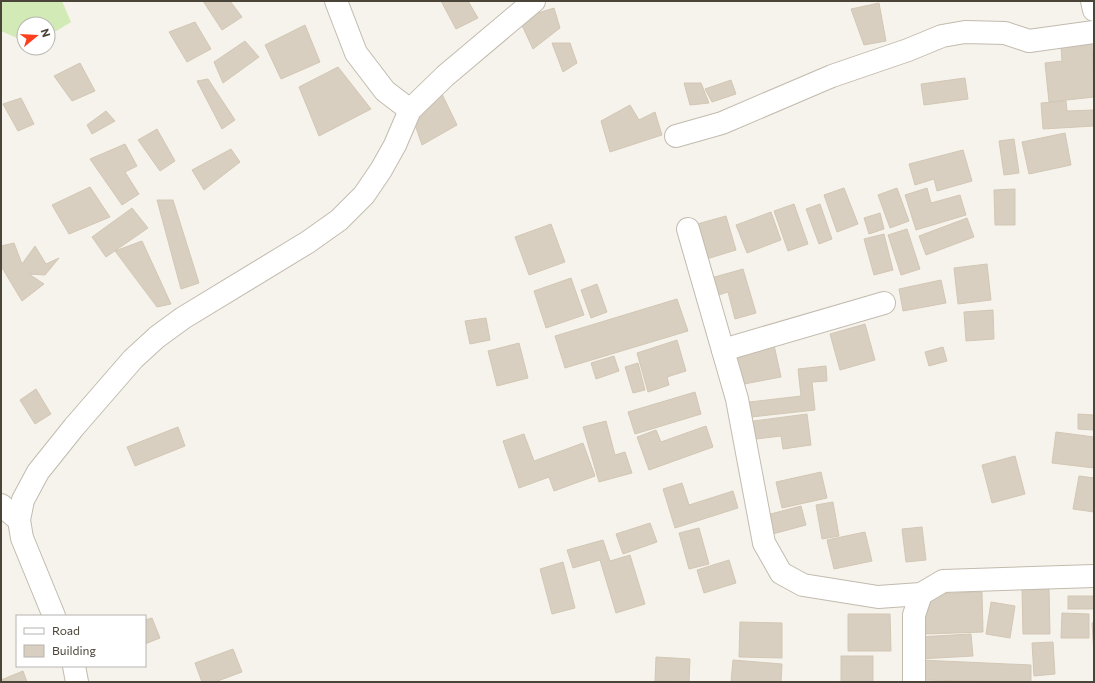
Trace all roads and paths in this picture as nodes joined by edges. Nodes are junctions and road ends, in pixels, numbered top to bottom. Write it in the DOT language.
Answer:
graph roads {
  1 [pos="336,1"];
  2 [pos="534,1"];
  3 [pos="1092,1"];
  4 [pos="1094,10"];
  5 [pos="1094,32"];
  6 [pos="410,110"];
  7 [pos="676,136"];
  8 [pos="688,229"];
  9 [pos="884,303"];
  10 [pos="723,350"];
  11 [pos="1,505"];
  12 [pos="19,520"];
  13 [pos="1094,576"];
  14 [pos="921,594"];
  15 [pos="54,615"];
  16 [pos="74,667"];
  17 [pos="77,682"];
  18 [pos="914,682"];
  1 -- 6 [label="street"];
  2 -- 6 [label="street"];
  3 -- 4 [label="street"];
  5 -- 7 [label="street"];
  6 -- 12 [label="street"];
  8 -- 10 [label="street"];
  9 -- 10 [label="street"];
  10 -- 14 [label="street"];
  11 -- 12 [label="street"];
  12 -- 15 [label="street"];
  13 -- 14 [label="street"];
  14 -- 18 [label="street"];
  16 -- 17 [label="street"];
}
